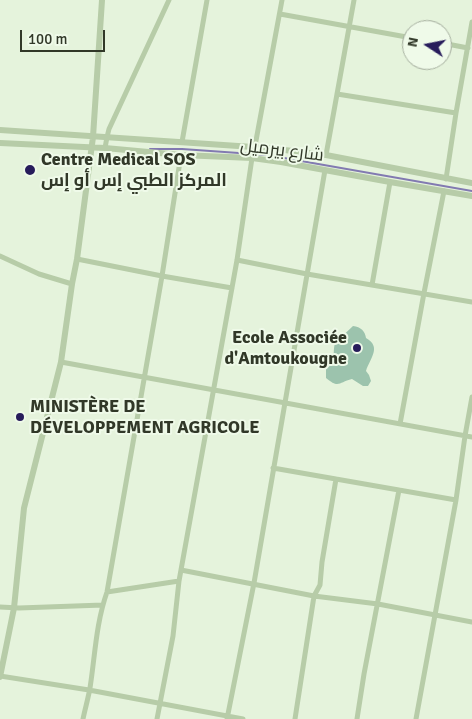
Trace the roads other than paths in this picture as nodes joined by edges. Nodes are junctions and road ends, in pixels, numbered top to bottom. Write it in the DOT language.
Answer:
graph roads {
  1 [pos="102,0"];
  2 [pos="169,0"];
  3 [pos="207,0"];
  4 [pos="282,0"];
  5 [pos="354,0"];
  6 [pos="280,14"];
  7 [pos="472,22"];
  8 [pos="349,26"];
  9 [pos="402,36"];
  10 [pos="452,45"];
  11 [pos="468,48"];
  12 [pos="337,94"];
  13 [pos="456,113"];
  14 [pos="0,130"];
  15 [pos="93,136"];
  16 [pos="107,137"];
  17 [pos="182,142"];
  18 [pos="0,143"];
  19 [pos="255,146"];
  20 [pos="92,148"];
  21 [pos="106,148"];
  22 [pos="181,155"];
  23 [pos="326,155"];
  24 [pos="252,158"];
  25 [pos="325,170"];
  26 [pos="446,179"];
  27 [pos="390,182"];
  28 [pos="472,183"];
  29 [pos="444,192"];
  30 [pos="472,196"];
  31 [pos="0,256"];
  32 [pos="77,260"];
  33 [pos="237,260"];
  34 [pos="307,274"];
  35 [pos="162,276"];
  36 [pos="72,284"];
  37 [pos="372,285"];
  38 [pos="232,288"];
  39 [pos="424,294"];
  40 [pos="472,302"];
  41 [pos="61,362"];
  42 [pos="144,378"];
  43 [pos="214,391"];
  44 [pos="472,397"];
  45 [pos="285,403"];
  46 [pos="400,424"];
  47 [pos="465,436"];
  48 [pos="472,437"];
  49 [pos="274,468"];
  50 [pos="336,479"];
  51 [pos="400,490"];
  52 [pos="456,500"];
  53 [pos="181,570"];
  54 [pos="179,581"];
  55 [pos="254,584"];
  56 [pos="107,592"];
  57 [pos="314,596"];
  58 [pos="378,604"];
  59 [pos="102,605"];
  60 [pos="0,607"];
  61 [pos="14,608"];
  62 [pos="436,615"];
  63 [pos="472,622"];
  64 [pos="0,676"];
  65 [pos="89,690"];
  66 [pos="160,704"];
  67 [pos="227,718"];
  68 [pos="83,719"];
  69 [pos="157,719"];
  70 [pos="243,719"];
  71 [pos="295,719"];
  72 [pos="357,719"];
  73 [pos="416,719"];
  1 -- 15 [label="street"];
  2 -- 16 [label="street"];
  3 -- 17 [label="street"];
  4 -- 6 [label="street"];
  5 -- 8 [label="street"];
  6 -- 8 [label="street"];
  6 -- 19 [label="street"];
  7 -- 11 [label="street"];
  8 -- 9 [label="street"];
  8 -- 12 [label="street"];
  10 -- 11 [label="street"];
  11 -- 13 [label="street"];
  12 -- 13 [label="street"];
  12 -- 23 [label="street"];
  13 -- 26 [label="street"];
  14 -- 15 [label="street, شارع بيرميل"];
  15 -- 16 [label="street, شارع بيرميل"];
  15 -- 20 [label="street"];
  16 -- 17 [label="street, شارع بيرميل"];
  16 -- 21 [label="street"];
  17 -- 19 [label="street, شارع بيرميل"];
  18 -- 20 [label="street, شارع بيرميل"];
  19 -- 23 [label="street, شارع بيرميل"];
  19 -- 24 [label="street"];
  20 -- 21 [label="street, شارع بيرميل"];
  20 -- 32 [label="street"];
  21 -- 22 [label="street, شارع بيرميل"];
  22 -- 24 [label="street, شارع بيرميل"];
  22 -- 35 [label="street"];
  23 -- 26 [label="street, شارع بيرميل"];
  24 -- 25 [label="street, شارع بيرميل"];
  24 -- 33 [label="street"];
  25 -- 27 [label="street, شارع بيرميل"];
  25 -- 34 [label="street"];
  26 -- 28 [label="street, شارع بيرميل"];
  27 -- 29 [label="street, شارع بيرميل"];
  27 -- 37 [label="street"];
  29 -- 30 [label="street, شارع بيرميل"];
  29 -- 39 [label="street"];
  31 -- 36 [label="street"];
  32 -- 35 [label="street"];
  32 -- 36 [label="street"];
  33 -- 34 [label="street"];
  33 -- 38 [label="street"];
  34 -- 37 [label="street"];
  34 -- 45 [label="street"];
  35 -- 38 [label="street"];
  35 -- 42 [label="street"];
  36 -- 41 [label="street"];
  37 -- 39 [label="street"];
  38 -- 43 [label="street"];
  39 -- 40 [label="street"];
  39 -- 46 [label="street"];
  41 -- 42 [label="street"];
  41 -- 61 [label="street"];
  42 -- 43 [label="street"];
  42 -- 56 [label="street"];
  43 -- 45 [label="street"];
  43 -- 53 [label="street"];
  44 -- 47 [label="street"];
  45 -- 46 [label="street"];
  45 -- 49 [label="street"];
  46 -- 47 [label="street"];
  47 -- 48 [label="street"];
  47 -- 52 [label="street"];
  49 -- 50 [label="street"];
  49 -- 55 [label="street"];
  50 -- 51 [label="street"];
  50 -- 57 [label="street"];
  51 -- 52 [label="street"];
  51 -- 58 [label="street"];
  52 -- 62 [label="street"];
  53 -- 54 [label="street"];
  53 -- 55 [label="street"];
  54 -- 56 [label="street"];
  54 -- 66 [label="street"];
  55 -- 57 [label="street"];
  55 -- 67 [label="street"];
  56 -- 59 [label="street"];
  57 -- 58 [label="street"];
  57 -- 71 [label="street"];
  58 -- 62 [label="street"];
  58 -- 72 [label="street"];
  59 -- 61 [label="street"];
  59 -- 65 [label="street"];
  60 -- 61 [label="street"];
  61 -- 64 [label="street"];
  62 -- 63 [label="street"];
  62 -- 73 [label="street"];
  64 -- 65 [label="street"];
  65 -- 66 [label="street"];
  65 -- 68 [label="street"];
  66 -- 67 [label="street"];
  66 -- 69 [label="street"];
  67 -- 70 [label="street"];
}
